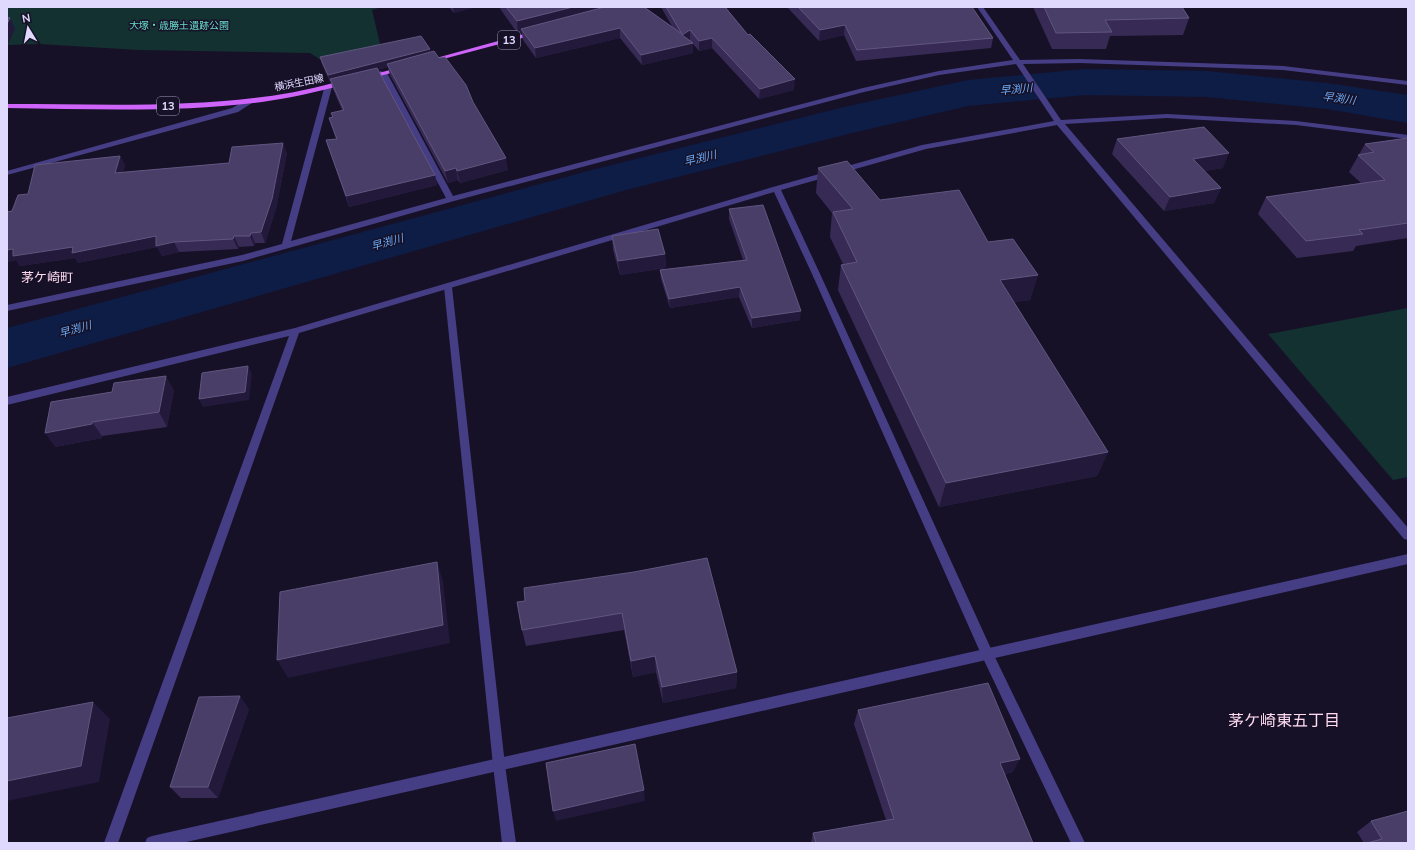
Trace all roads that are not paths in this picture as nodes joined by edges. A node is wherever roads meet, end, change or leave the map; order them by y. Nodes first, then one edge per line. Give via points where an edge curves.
1 (980, 7) edge
2 (542, 31) edge
3 (421, 63) edge
4 (1019, 64) junction
5 (406, 67) edge
6 (383, 73) junction
7 (1408, 83) edge
8 (328, 86) junction
9 (250, 101) junction
10 (7, 106) edge
11 (1057, 119) junction
12 (1408, 137) edge
13 (7, 173) edge
14 (776, 189) junction
15 (451, 200) junction
16 (286, 246) junction
17 (448, 287) junction
18 (7, 308) edge
19 (295, 331) junction
20 (7, 401) edge
21 (1408, 536) edge
22 (1408, 559) edge
23 (987, 654) junction
24 (499, 765) junction
25 (111, 843) edge
26 (152, 843) edge
27 (509, 843) edge
28 (1078, 843) edge

1 - 4 street
2 - 3 main road, 13
4 - 7 street via 1080,61 1283,68
4 - 11 street
4 - 15 street via 939,73 863,90
5 - 6 main road, 横浜生田線 / 13
6 - 8 main road, 横浜生田線 / 13
6 - 15 street
8 - 9 main road, 横浜生田線 / 13
8 - 16 street
9 - 10 main road, 横浜生田線 / 13 via 180,106
9 - 13 street via 222,114
11 - 12 street via 1167,116 1296,123
11 - 14 street via 925,147
11 - 21 street
14 - 17 street
14 - 23 street
15 - 16 street
16 - 18 street via 243,258
17 - 19 street
17 - 24 street
19 - 20 street
19 - 25 street
22 - 23 street
23 - 24 street
23 - 28 street
24 - 26 street
24 - 27 street

